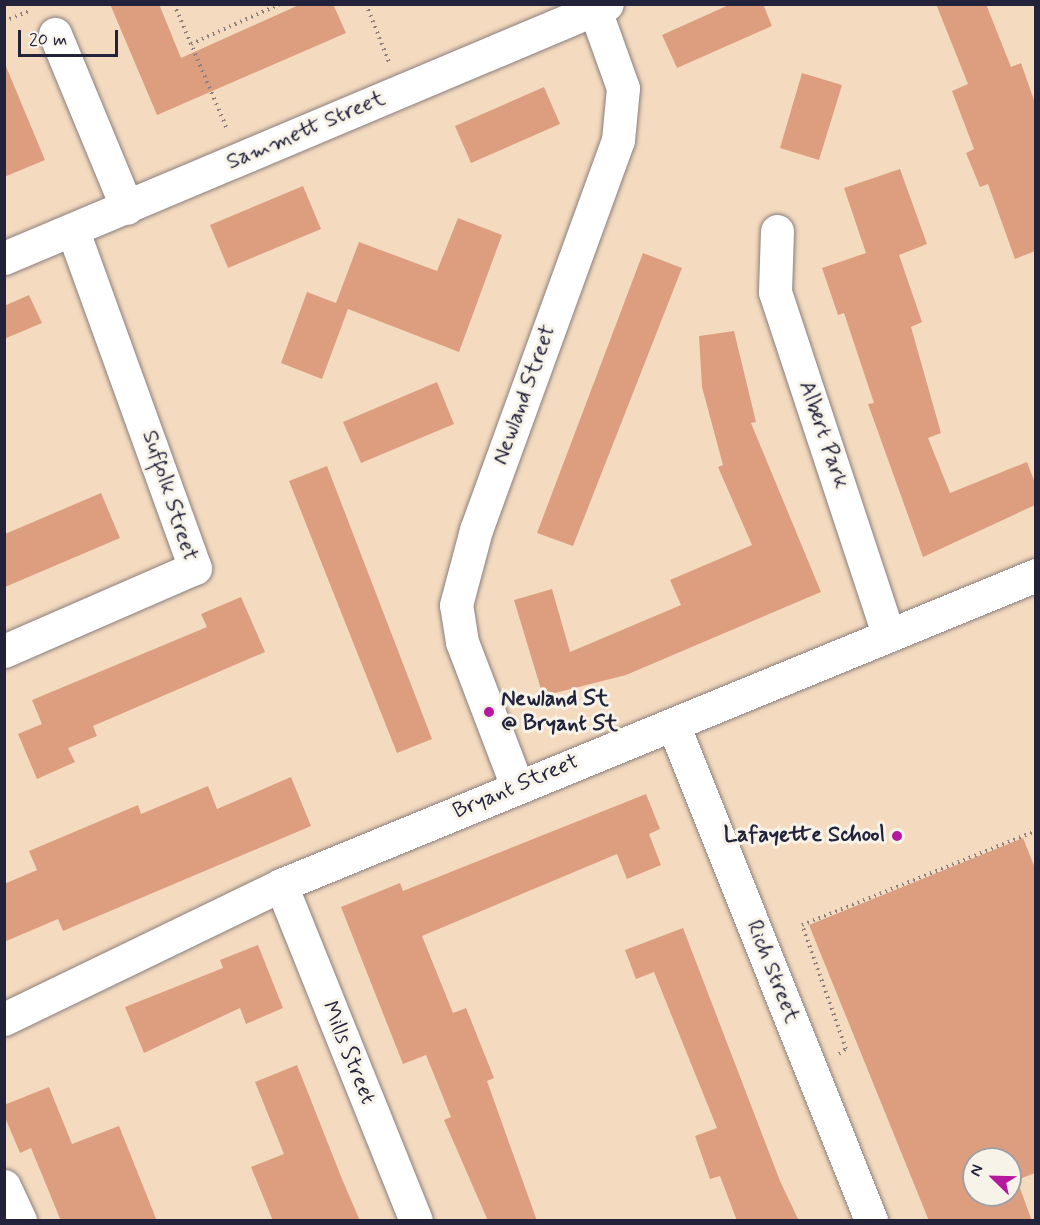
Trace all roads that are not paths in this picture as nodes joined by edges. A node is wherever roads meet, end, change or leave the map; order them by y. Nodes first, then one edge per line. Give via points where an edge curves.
1 (599, 6) edge
2 (55, 34) dead end
3 (127, 208) junction
4 (73, 231) junction
5 (777, 231) dead end
6 (4, 258) edge
7 (1035, 575) edge
8 (889, 636) junction
9 (4, 651) edge
10 (673, 724) junction
11 (517, 786) junction
12 (281, 885) junction
13 (4, 1019) edge
14 (4, 1186) edge
15 (20, 1221) edge
16 (416, 1221) edge
17 (871, 1221) edge

1 - 3 street, Sammett Street
1 - 11 street, Newland Street via 623,88 618,141 476,530 456,605 460,636
2 - 3 street
3 - 4 street, Sammett Street
4 - 6 street, Sammett Street
4 - 9 street, Suffolk Street via 195,568
5 - 8 street, Albert Park via 775,292
7 - 8 street, Bryant Street
8 - 10 street, Bryant Street
10 - 11 street, Bryant Street
10 - 17 street, Rich Street
11 - 12 street, Bryant Street
12 - 13 street, Bryant Street
12 - 16 street, Mills Street
14 - 15 street

